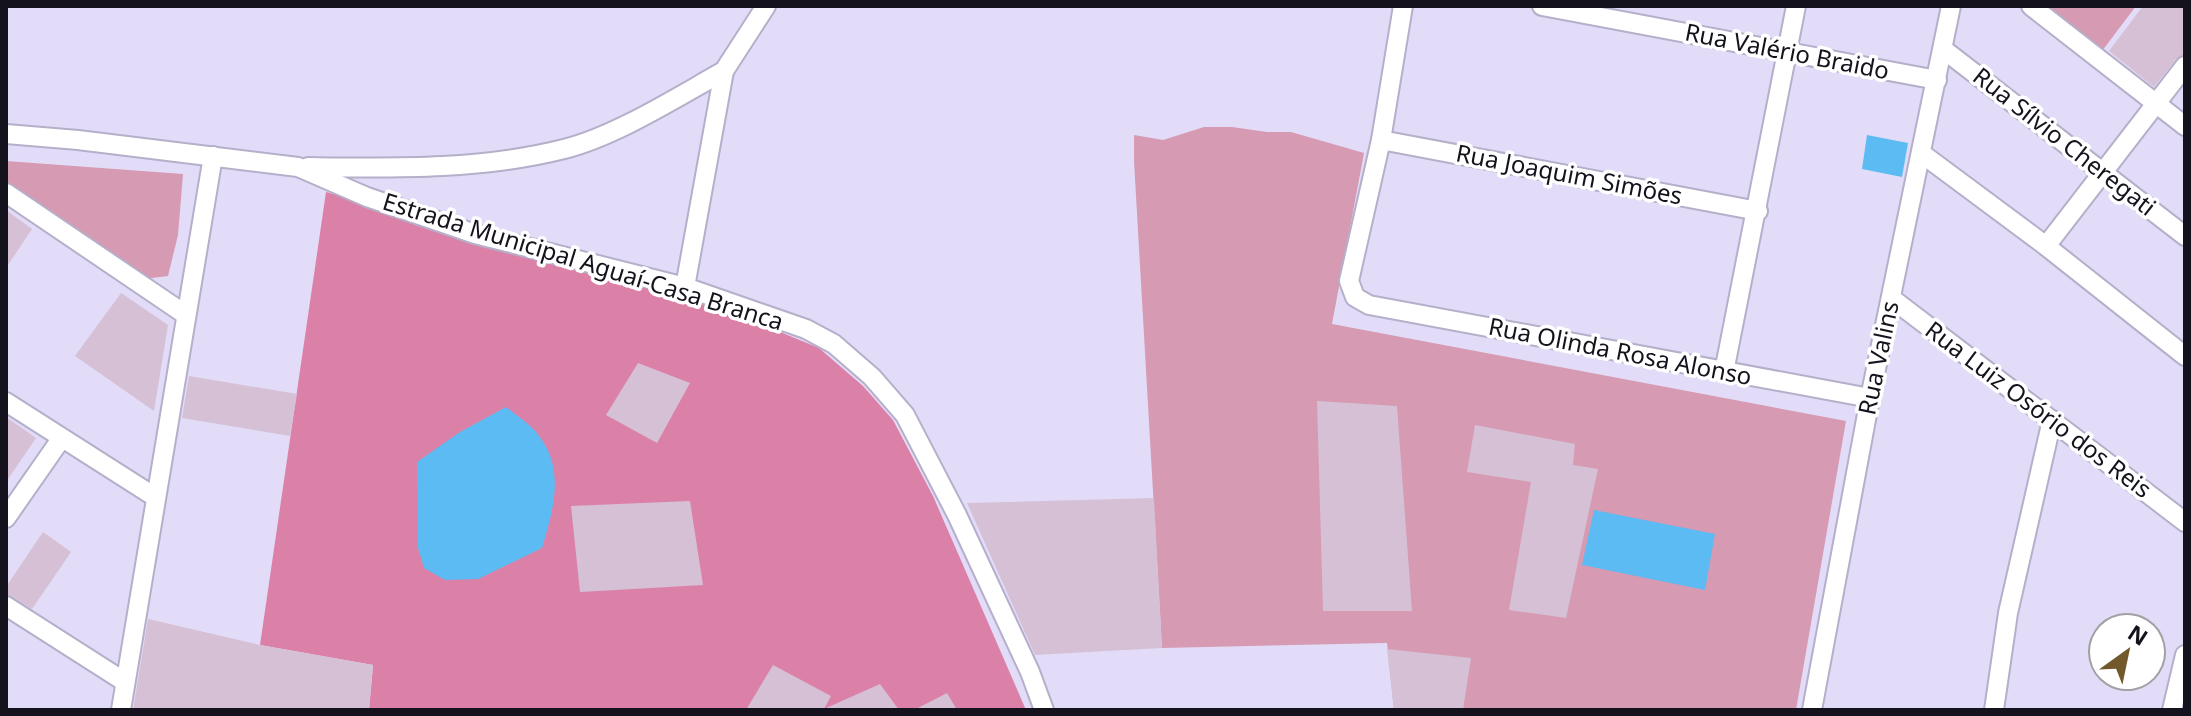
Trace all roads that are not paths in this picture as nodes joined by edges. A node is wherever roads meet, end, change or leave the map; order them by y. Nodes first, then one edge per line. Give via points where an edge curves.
1 (766, 6) edge
2 (1403, 6) edge
3 (1542, 6) edge
4 (1796, 6) edge
5 (1951, 6) edge
6 (2031, 6) edge
7 (1943, 49) junction
8 (1789, 52) junction
9 (2185, 66) edge
10 (724, 71) junction
11 (1937, 80) junction
12 (2156, 103) junction
13 (2185, 126) edge
14 (6, 134) edge
15 (1381, 140) junction
16 (1921, 153) junction
17 (213, 156) junction
18 (298, 167) junction
19 (2102, 171) junction
20 (6, 193) edge
21 (1758, 211) junction
22 (2185, 236) edge
23 (2046, 246) junction
24 (685, 287) junction
25 (1891, 298) junction
26 (186, 315) junction
27 (2185, 356) edge
28 (1724, 372) junction
29 (1870, 398) junction
30 (6, 402) edge
31 (2052, 420) junction
32 (61, 439) junction
33 (155, 497) junction
34 (6, 518) edge
35 (2185, 522) edge
36 (6, 606) edge
37 (2185, 655) edge
38 (125, 682) junction
39 (121, 710) edge
40 (1044, 710) edge
41 (1812, 710) edge
42 (1994, 710) edge
43 (2172, 710) edge

1 - 10 street
2 - 15 street
3 - 8 street, Rua Valério Braido
4 - 8 street
5 - 7 street, Rua Valins
6 - 12 street
7 - 11 street, Rua Valins
7 - 19 street, Rua Sílvio Cheregati
8 - 11 street, Rua Valério Braido
8 - 21 street
9 - 12 street
10 - 18 street via 631,122 566,148 496,162 417,168
10 - 24 street
11 - 16 street, Rua Valins
12 - 13 street
12 - 19 street
14 - 17 street, Estrada Municipal Aguaí-Casa Branca
15 - 21 street, Rua Joaquim Simões
15 - 28 street, Rua Olinda Rosa Alonso via 1349,281 1355,297 1369,305
16 - 23 street
16 - 25 street, Rua Valins
17 - 18 street, Estrada Municipal Aguaí-Casa Branca
17 - 26 street
18 - 24 street, Estrada Municipal Aguaí-Casa Branca via 475,234
19 - 22 street, Rua Sílvio Cheregati
19 - 23 street
20 - 26 street
21 - 28 street
23 - 27 street
24 - 40 street, Estrada Municipal Aguaí-Casa Branca via 806,329 834,344 905,415 957,515
25 - 29 street, Rua Valins
25 - 31 street, Rua Luiz Osório dos Reis
26 - 33 street
28 - 29 street, Rua Olinda Rosa Alonso
29 - 41 street, Rua Valins
30 - 32 street
31 - 35 street, Rua Luiz Osório dos Reis
31 - 42 street via 2008,613
32 - 33 street
32 - 34 street
33 - 38 street
36 - 38 street
37 - 43 street
38 - 39 street

